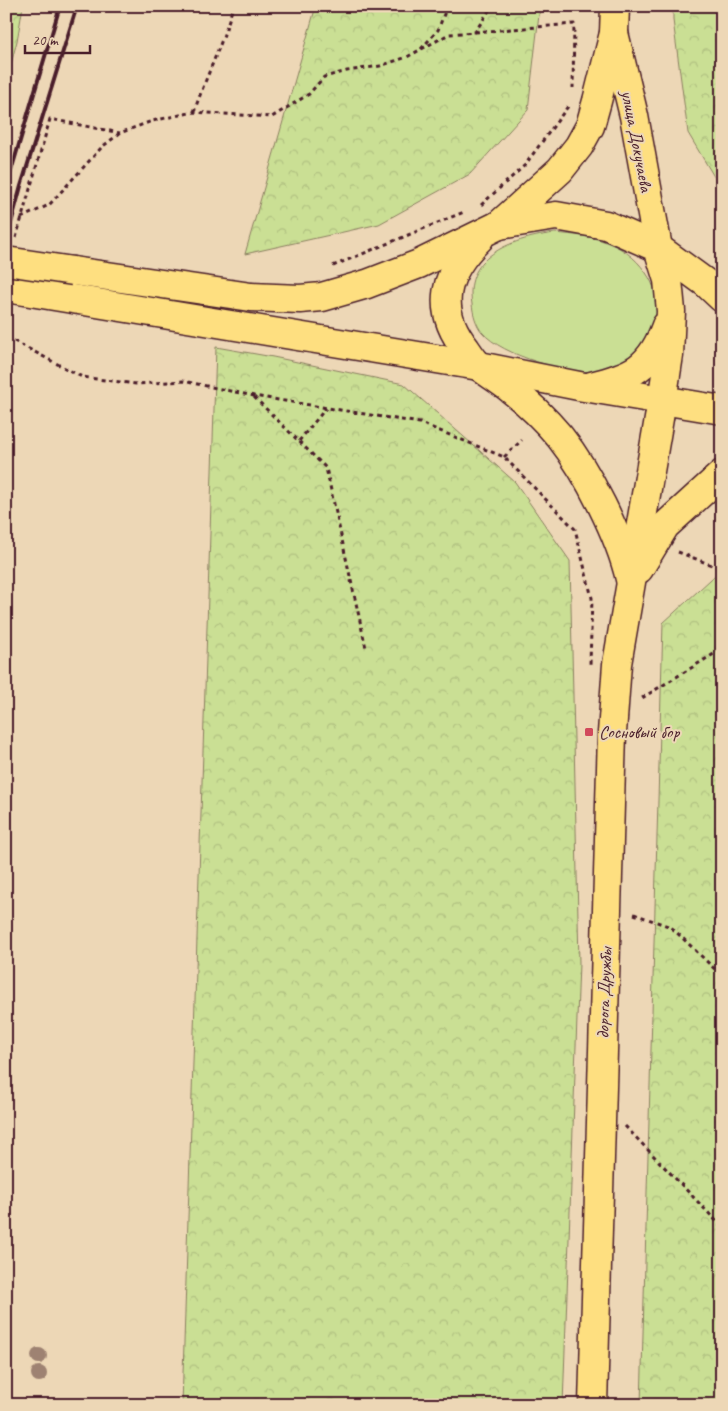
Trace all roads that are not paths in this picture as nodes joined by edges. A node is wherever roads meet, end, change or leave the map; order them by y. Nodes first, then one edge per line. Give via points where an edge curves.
1 (615, 6) edge
2 (614, 33) junction
3 (492, 229) junction
4 (658, 248) junction
5 (10, 252) edge
6 (6, 288) edge
7 (722, 298) edge
8 (671, 311) junction
9 (479, 366) junction
10 (584, 388) junction
11 (662, 401) junction
12 (722, 410) edge
13 (722, 474) edge
14 (631, 583) junction
15 (593, 1405) edge

1 - 2 main road, улица Докучаева
2 - 3 main road, улица Докучаева via 595,110 579,146 560,170
2 - 4 main road, улица Докучаева via 634,116
3 - 4 main road via 556,216 606,225
3 - 5 main road, bridge via 419,264 367,284 322,297 300,299 208,292 73,271
3 - 9 main road via 468,250 454,271 445,296 448,318
4 - 7 main road
4 - 8 main road, улица Докучаева via 668,280
6 - 9 main road
8 - 10 main road via 661,341 637,370 620,379
8 - 11 main road, улица Докучаева
9 - 10 main road
9 - 14 main road via 536,412 578,462 614,533
10 - 11 main road
11 - 12 main road
11 - 14 main road, дорога Дружбы
13 - 14 main road via 665,526
14 - 15 main road, дорога Дружбы via 617,664 612,733

